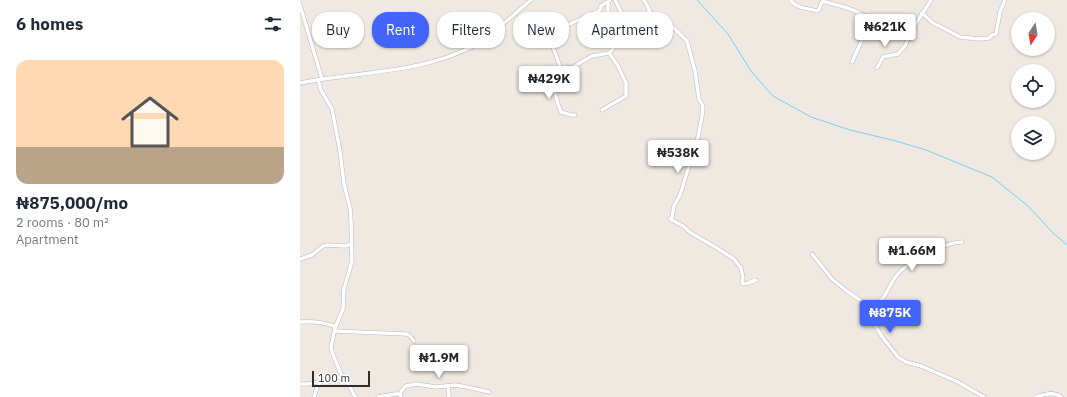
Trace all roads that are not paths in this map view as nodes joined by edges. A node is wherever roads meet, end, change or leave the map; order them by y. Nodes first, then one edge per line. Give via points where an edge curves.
1 (531, 0) edge
2 (609, 0) edge
3 (615, 0) edge
4 (644, 0) edge
5 (791, 0) edge
6 (931, 0) edge
7 (1005, 0) edge
8 (300, 5) edge
9 (649, 11) joint
10 (609, 12) edge
11 (621, 12) edge
12 (922, 13) junction
13 (871, 20) junction
14 (909, 37) junction
15 (614, 48) edge
16 (609, 53) junction
17 (852, 62) dead end
18 (877, 68) dead end
19 (561, 69) junction
20 (322, 79) junction
21 (318, 80) junction
22 (300, 83) edge
23 (602, 110) dead end
24 (575, 115) dead end
25 (962, 242) dead end
26 (352, 244) junction
27 (812, 254) dead end
28 (300, 258) edge
29 (756, 280) dead end
30 (872, 308) junction
31 (300, 322) edge
32 (335, 330) junction
33 (414, 341) dead end
34 (344, 378) junction
35 (320, 382) junction
36 (300, 384) edge
37 (448, 386) junction
38 (489, 392) dead end
39 (354, 396) edge
40 (400, 396) edge
41 (314, 397) edge
42 (378, 397) edge
43 (449, 397) edge
44 (984, 397) edge
45 (1036, 397) edge
46 (1061, 397) edge

1 - 20 street via 494,33 458,54 404,68
2 - 10 street
2 - 19 street via 600,10 559,28 550,39
3 - 11 street
4 - 9 street
5 - 13 street via 798,7 817,11 822,2 826,2 844,7
6 - 12 street
7 - 12 street via 996,34 989,38 960,37 933,23
8 - 20 street
9 - 29 street via 670,24 687,41 696,71 699,99 703,106 698,137 670,219 734,259 741,268 743,284
12 - 14 street
13 - 14 street via 889,31
13 - 17 street
14 - 18 street via 898,54 883,57
15 - 16 street
16 - 19 street via 592,56 573,67
16 - 23 street via 626,83 626,96
19 - 24 street via 560,74 549,84 554,86 561,112
20 - 21 street
21 - 22 street
21 - 26 street via 332,109 350,208
25 - 30 street via 946,245 908,265 897,275 884,296
26 - 28 street via 323,246 312,254
26 - 32 street via 352,261 344,289 344,309
27 - 30 street via 832,279
30 - 44 street via 875,325 898,358 958,382
31 - 32 street via 318,322 334,326
32 - 33 street via 406,334
32 - 34 street via 331,347 340,374
34 - 35 street via 327,377
34 - 39 street
35 - 36 street
35 - 41 street
37 - 38 street
37 - 40 street via 406,386
37 - 43 street
40 - 42 street via 395,394
45 - 46 street via 1043,394

